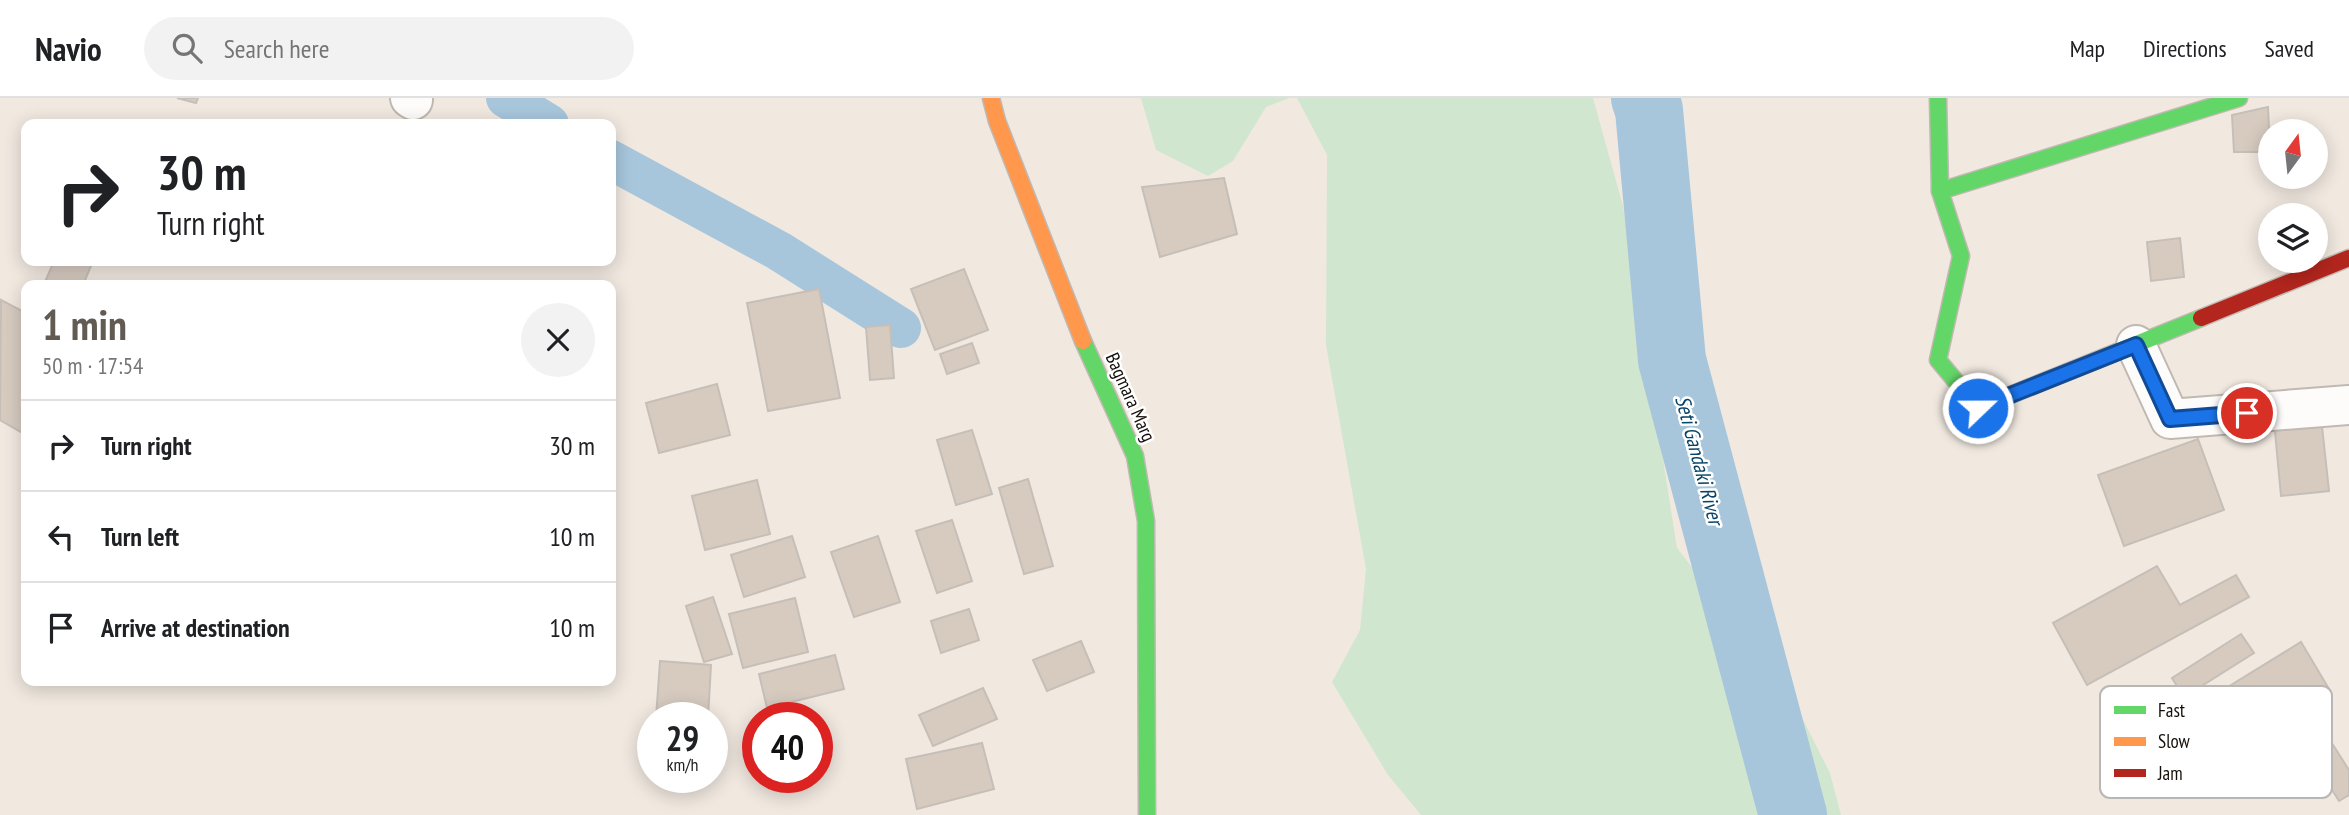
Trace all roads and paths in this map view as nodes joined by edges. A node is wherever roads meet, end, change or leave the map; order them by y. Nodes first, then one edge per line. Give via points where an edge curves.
1 (991, 98) edge
2 (1938, 98) edge
3 (2239, 98) edge
4 (1940, 191) junction
5 (2349, 258) edge
6 (2136, 345) junction
7 (2349, 405) edge
8 (1147, 815) edge

1 - 8 street, Bagmara Marg via 1087,351 1135,456 1146,521
2 - 4 street
3 - 4 street
4 - 6 street via 1961,257 1938,360 1978,408
5 - 6 street
6 - 7 street via 2170,419

